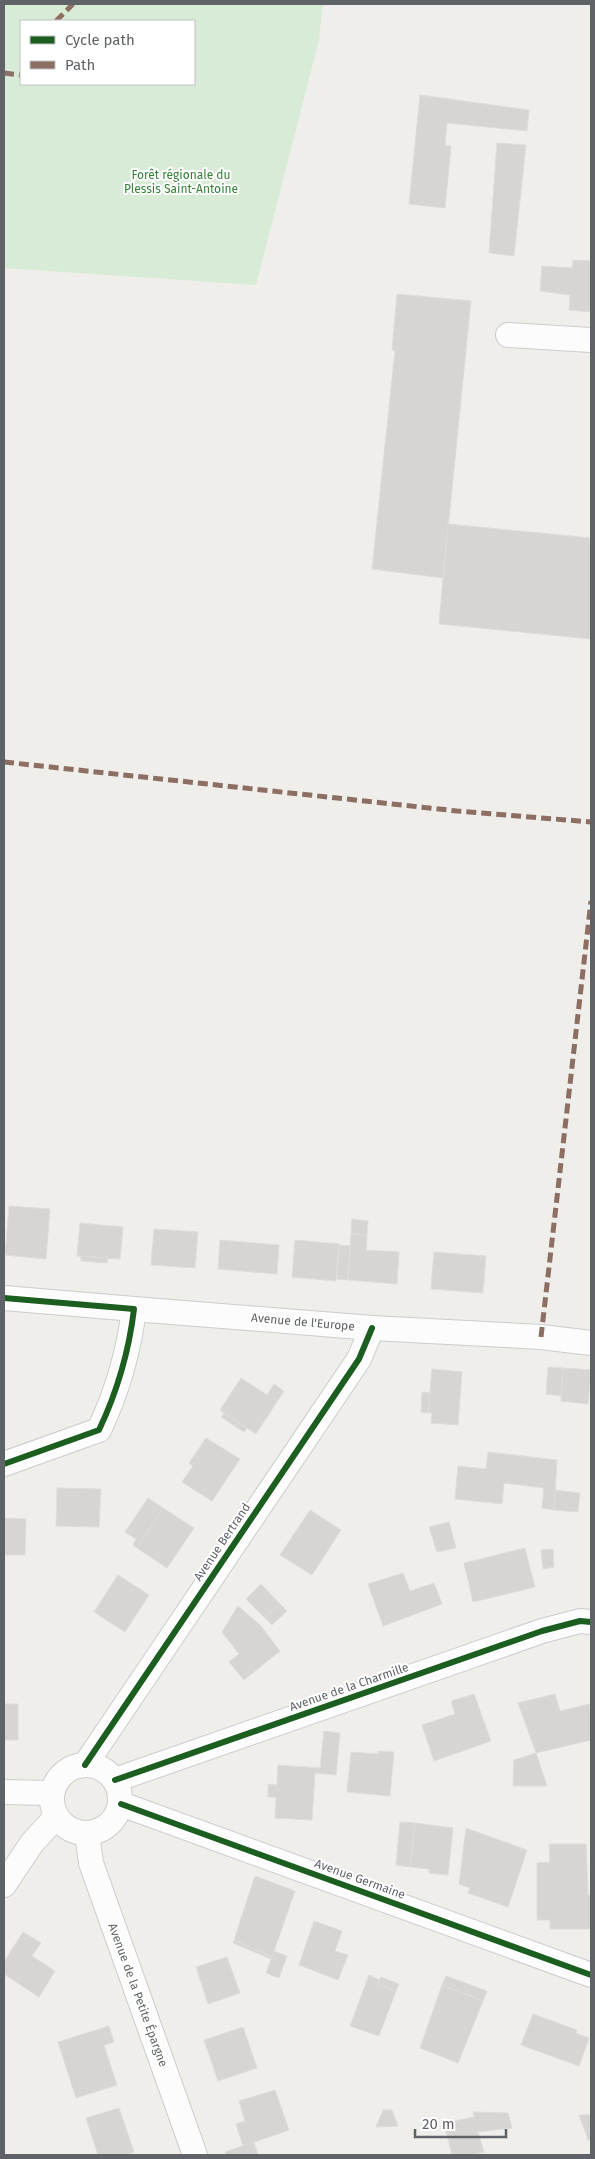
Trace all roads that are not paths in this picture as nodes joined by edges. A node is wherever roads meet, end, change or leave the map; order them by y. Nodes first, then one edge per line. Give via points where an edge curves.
1 (508, 335) dead end
2 (591, 340) edge
3 (4, 1298) edge
4 (134, 1309) junction
5 (372, 1328) junction
6 (591, 1343) edge
7 (4, 1464) edge
8 (591, 1622) edge
9 (85, 1765) junction
10 (115, 1780) junction
11 (4, 1792) edge
12 (52, 1793) junction
13 (121, 1804) junction
14 (56, 1817) junction
15 (88, 1834) junction
16 (4, 1885) edge
17 (591, 1975) edge
18 (194, 2155) edge

1 - 2 street
3 - 4 street, Avenue de l'Europe
4 - 5 street, Avenue de l'Europe
4 - 7 street via 131,1336 112,1403 98,1430
5 - 6 street, Avenue de l'Europe via 541,1337
5 - 9 street, Avenue Bertrand via 359,1359
8 - 10 street, Avenue de la Charmille via 580,1621 542,1631
9 - 10 street via 96,1766
9 - 12 street via 73,1767 63,1774
10 - 13 street
11 - 12 street
12 - 14 street
13 - 15 street via 110,1825
13 - 17 street, Avenue Germaine
14 - 15 street via 64,1826
14 - 16 street via 32,1842
15 - 18 street, Avenue de la Petite Épargne via 91,1863

